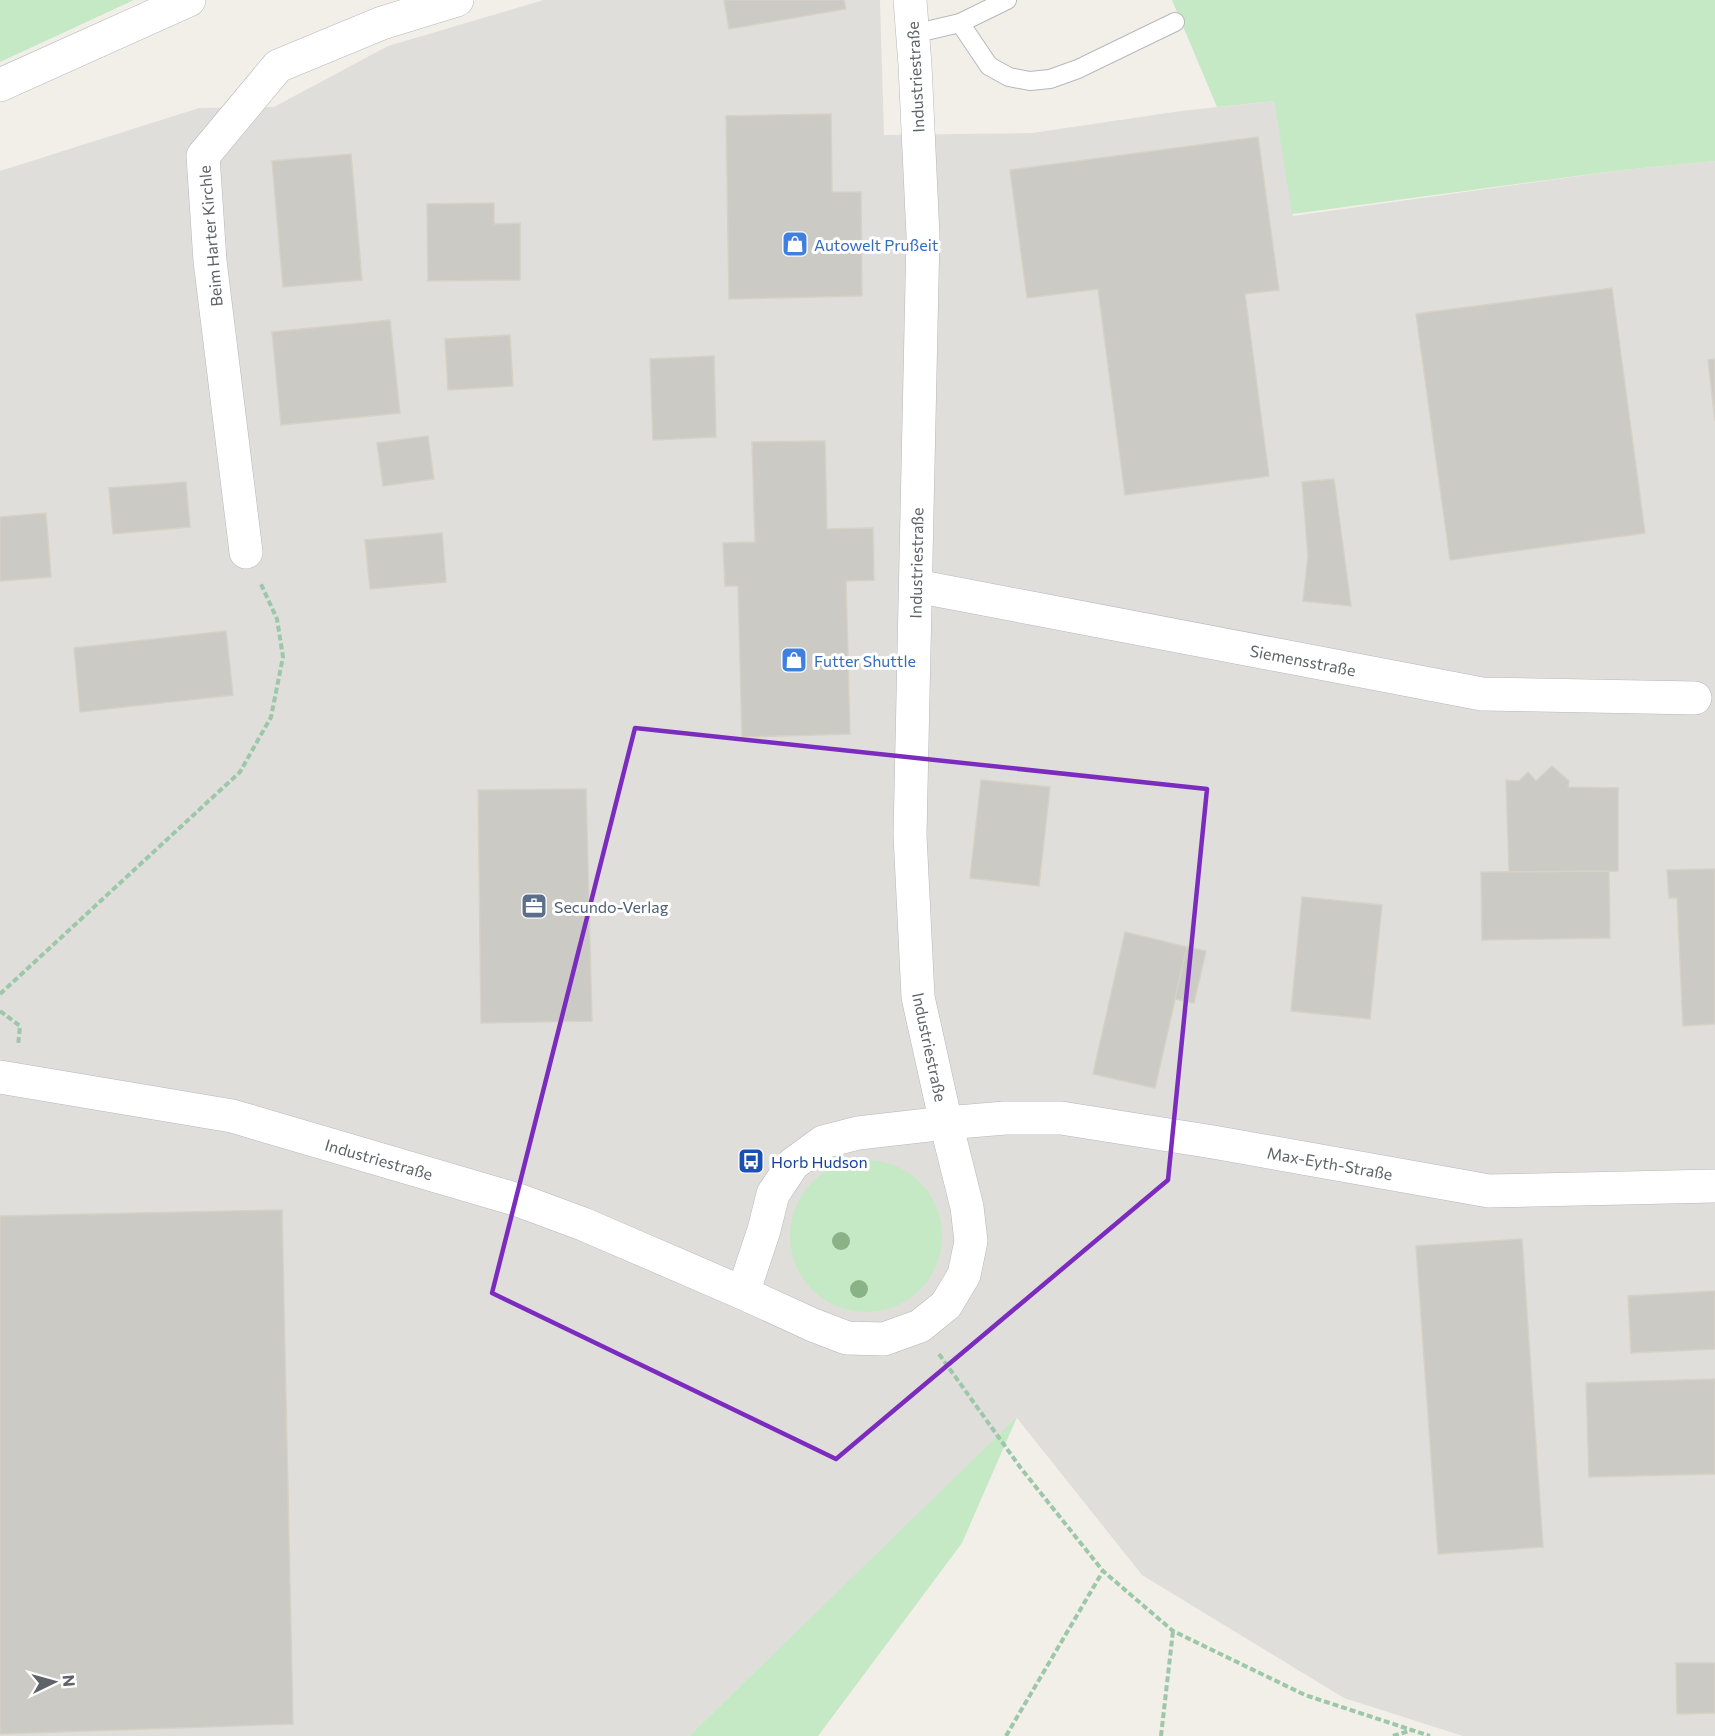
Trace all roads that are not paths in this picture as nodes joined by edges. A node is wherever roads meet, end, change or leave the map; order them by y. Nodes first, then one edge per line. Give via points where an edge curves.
1 (189, 0) edge
2 (457, 0) edge
3 (910, 0) edge
4 (1006, 0) edge
5 (1174, 22) dead end
6 (960, 23) junction
7 (913, 33) junction
8 (0, 85) edge
9 (246, 552) road end
10 (916, 586) junction
11 (1695, 698) dead end
12 (0, 1077) edge
13 (946, 1123) junction
14 (1715, 1186) edge
15 (743, 1293) junction

1 - 8 street
2 - 9 street, Beim Harter Kirchle via 382,22 278,66 203,156 210,261
3 - 7 street, Industriestraße
4 - 6 lane
5 - 6 lane via 1078,69 1030,81 1010,77 989,66
6 - 7 lane
7 - 10 street, Industriestraße via 922,236
10 - 11 street, Siemensstraße via 1482,694
10 - 13 street, Industriestraße via 910,835 918,997
12 - 15 street, Industriestraße via 232,1116 518,1200
13 - 14 street, Max-Eyth-Straße via 1061,1118 1489,1191
13 - 15 street, Industriestraße via 858,1133 823,1142 793,1164 773,1194
13 - 15 street, Industriestraße via 967,1207 971,1241 964,1275 946,1305 920,1326 884,1339 848,1338

